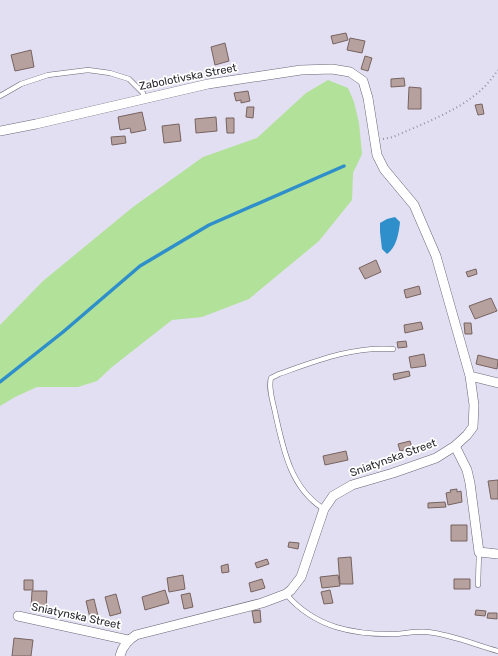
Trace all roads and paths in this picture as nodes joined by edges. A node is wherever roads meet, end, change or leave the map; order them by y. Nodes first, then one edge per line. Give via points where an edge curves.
1 (498, 70) edge
2 (0, 96) edge
3 (143, 98) junction
4 (368, 98) joint
5 (0, 131) edge
6 (375, 140) junction
7 (393, 349) dead end
8 (470, 376) junction
9 (498, 383) edge
10 (455, 446) junction
11 (324, 509) junction
12 (479, 552) junction
13 (498, 554) edge
14 (478, 585) dead end
15 (286, 594) junction
16 (18, 616) dead end
17 (128, 640) junction
18 (498, 651) edge
19 (120, 656) edge

1 - 6 path via 481,90 452,110 393,137
2 - 3 lane via 21,84 48,75 88,70 130,79 143,93
3 - 4 street, Zabolotivska Street via 208,84 301,70 332,69 350,72 363,81
3 - 5 street, Zabolotivska Street
4 - 6 street, Sniatynska Street
6 - 8 street, Sniatynska Street via 377,155 384,169 414,205 436,256
7 - 11 lane via 346,352 279,374 270,381 286,456 295,479 313,503
8 - 9 street
8 - 10 street, Sniatynska Street via 474,405 472,427
10 - 11 street, Sniatynska Street via 436,458 393,474 352,485 333,496
10 - 12 street via 470,482
11 - 15 street, Sniatynska Street via 301,577
12 - 13 street
12 - 14 lane
15 - 17 street, Sniatynska Street via 262,603 136,635
15 - 18 lane via 305,612 342,630 379,634 442,634
16 - 17 street, Sniatynska Street
17 - 19 street, Sniatynska Street

